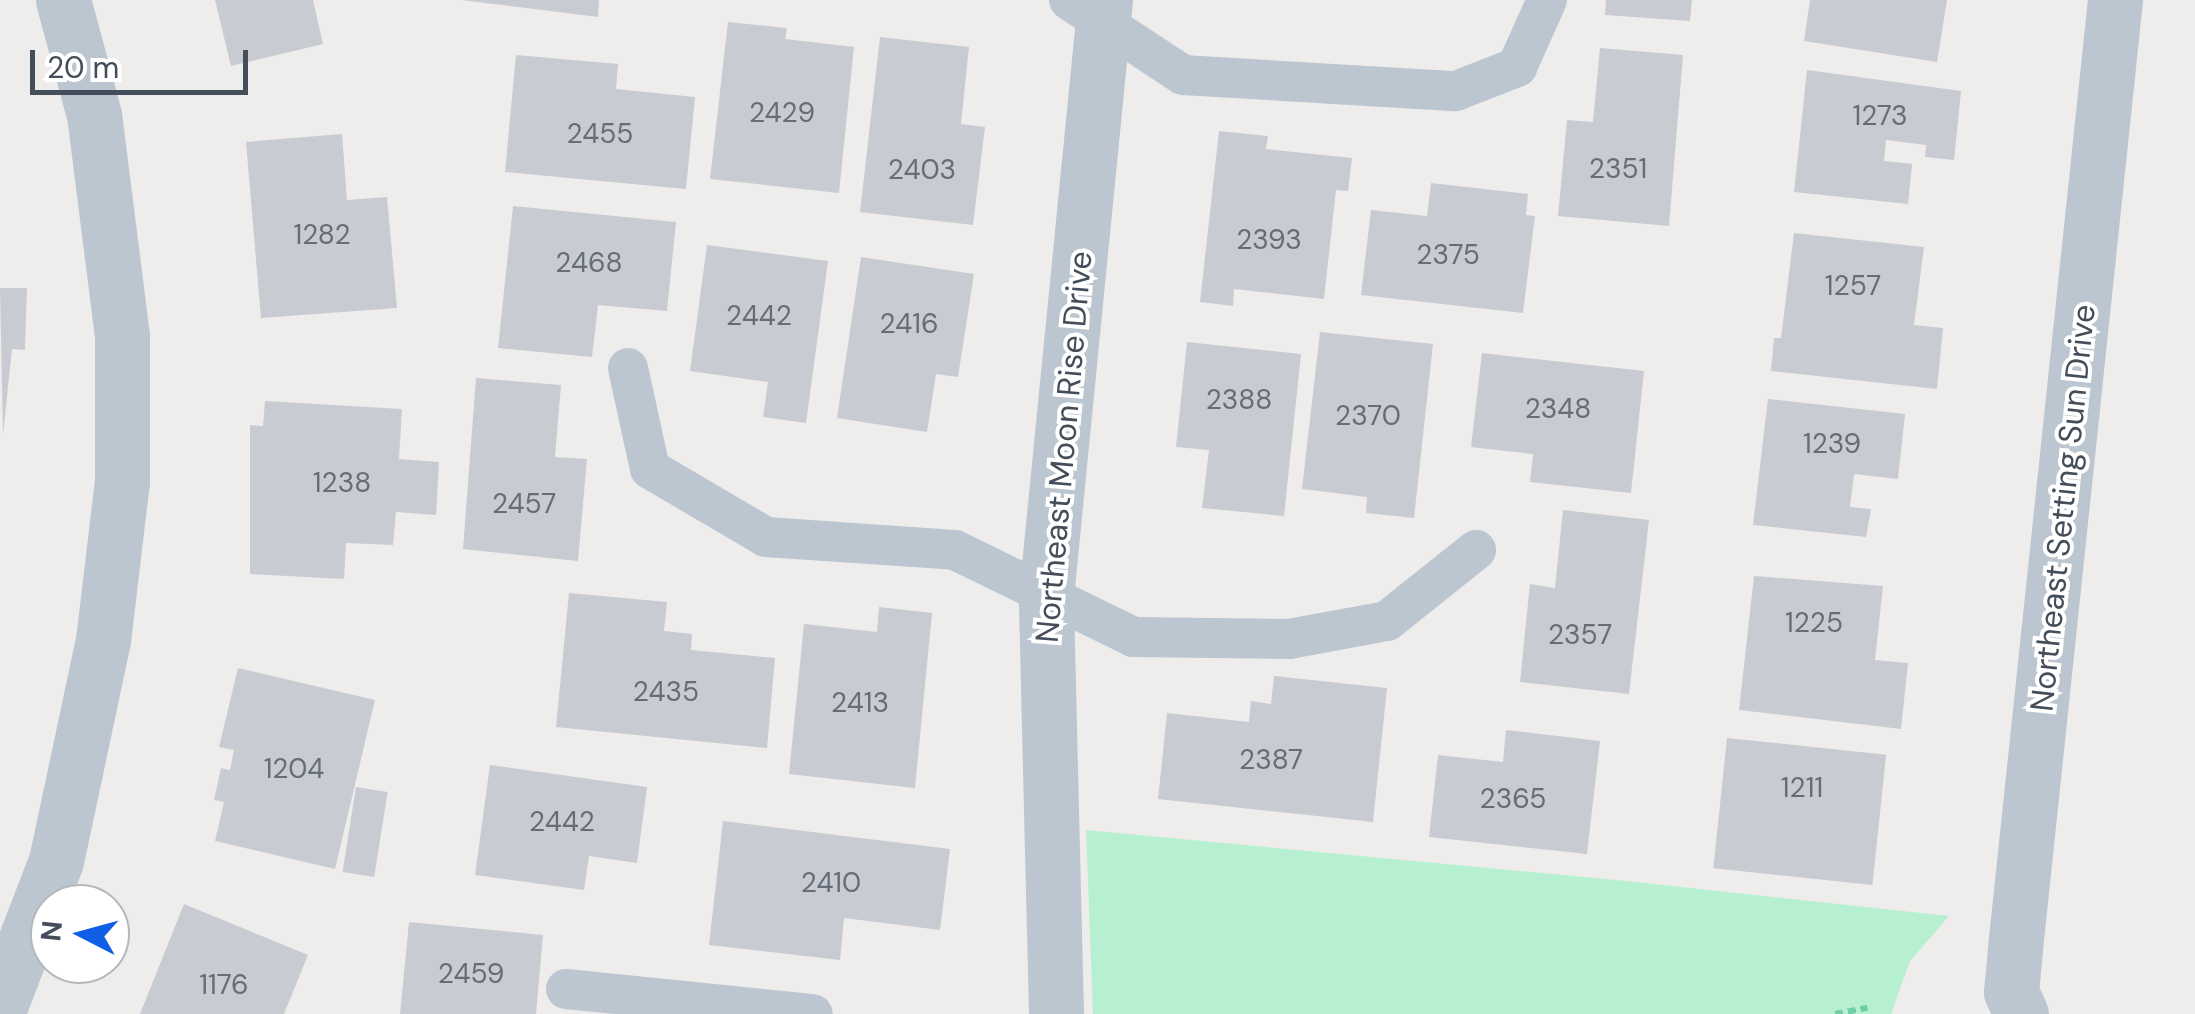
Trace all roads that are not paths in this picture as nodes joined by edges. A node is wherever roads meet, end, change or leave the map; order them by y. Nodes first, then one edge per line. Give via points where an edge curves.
1 (63, 0) edge
2 (1547, 0) edge
3 (2115, 0) edge
4 (1092, 8) edge
5 (628, 368) dead end
6 (1476, 550) dead end
7 (1046, 596) junction
8 (566, 989) dead end
9 (0, 1006) edge
10 (813, 1014) edge
11 (1056, 1014) edge
12 (2021, 1014) edge

1 - 9 street via 94,115 120,318 122,481 103,640 56,861
2 - 4 lane via 1518,66 1456,91 1183,75
3 - 12 street, Northeast Setting Sun Drive via 2016,929 2011,992
4 - 7 street, Northeast Moon Rise Drive
5 - 7 lane via 650,469 766,537 955,550
6 - 7 lane via 1387,622 1289,640 1133,637
7 - 11 street, Northeast Moon Rise Drive
8 - 10 lane

